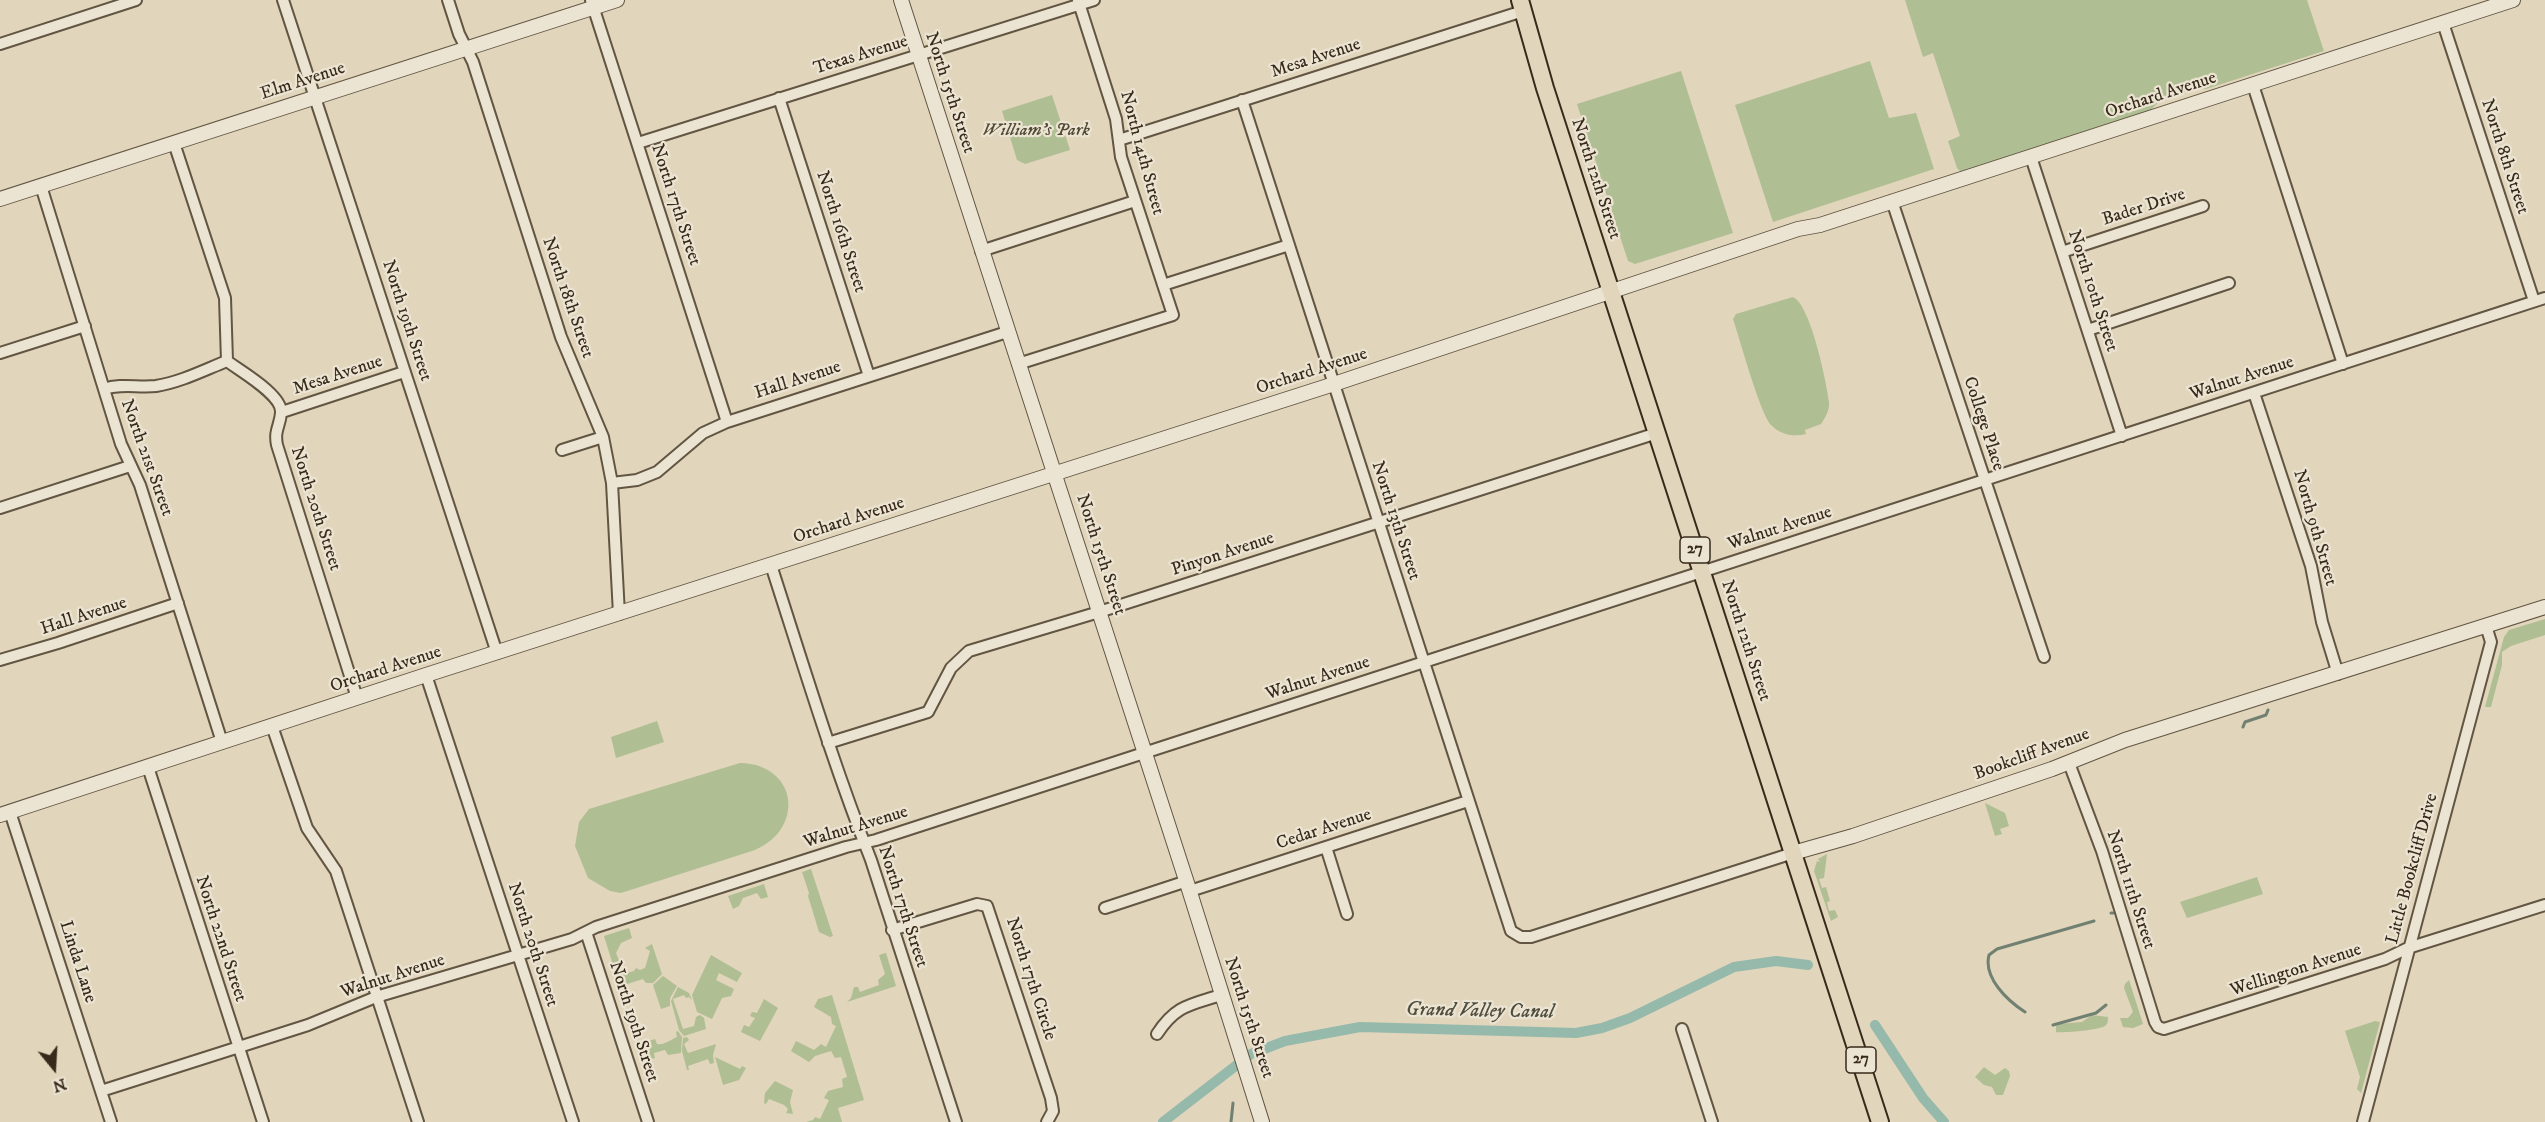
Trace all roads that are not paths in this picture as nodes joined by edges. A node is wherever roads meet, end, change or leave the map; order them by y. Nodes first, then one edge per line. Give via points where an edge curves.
1 (283, 0) edge
2 (448, 0) edge
3 (617, 0) edge
4 (901, 0) edge
5 (1094, 0) edge
6 (2513, 0) edge
7 (131, 1) edge
8 (1078, 2) edge
9 (592, 4) edge
10 (1521, 5) edge
11 (2443, 23) junction
12 (0, 44) edge
13 (467, 48) junction
14 (918, 55) junction
15 (2253, 85) junction
16 (316, 97) junction
17 (779, 98) junction
18 (1242, 100) junction
19 (1119, 140) junction
20 (174, 143) junction
21 (638, 143) junction
22 (2031, 157) junction
23 (41, 186) junction
24 (0, 199) edge
25 (1136, 201) junction
26 (1892, 201) junction
27 (2203, 206) dead end
28 (1289, 245) junction
29 (981, 251) junction
30 (2062, 252) junction
31 (2229, 282) dead end
32 (1163, 285) junction
33 (1611, 292) junction
34 (2545, 298) edge
35 (2534, 301) junction
36 (85, 326) junction
37 (2088, 330) junction
38 (1007, 332) junction
39 (0, 353) edge
40 (227, 361) junction
41 (1018, 364) junction
42 (2343, 364) junction
43 (404, 372) junction
44 (869, 376) junction
45 (1334, 384) junction
46 (104, 389) junction
47 (2254, 393) junction
48 (282, 412) junction
49 (727, 422) junction
50 (1657, 433) junction
51 (2122, 436) junction
52 (603, 437) junction
53 (562, 450) dead end
54 (130, 466) junction
55 (1055, 475) junction
56 (1984, 480) junction
57 (612, 483) junction
58 (0, 508) edge
59 (1378, 522) junction
60 (771, 565) junction
61 (1702, 572) junction
62 (178, 603) junction
63 (2545, 607) edge
64 (1099, 612) junction
65 (619, 614) junction
66 (2486, 626) junction
67 (497, 653) junction
68 (2044, 657) dead end
69 (0, 660) edge
70 (1424, 662) junction
71 (2338, 674) junction
72 (426, 675) junction
73 (357, 698) junction
74 (272, 726) junction
75 (222, 742) junction
76 (828, 742) junction
77 (1145, 753) junction
78 (2069, 763) junction
79 (147, 767) junction
80 (1468, 801) junction
81 (5, 813) edge
82 (864, 843) junction
83 (1326, 847) junction
84 (1793, 853) junction
85 (1188, 886) junction
86 (2545, 905) edge
87 (1105, 908) dead end
88 (1347, 914) dead end
89 (892, 930) junction
90 (586, 932) junction
91 (1531, 937) joint
92 (2409, 948) junction
93 (518, 956) junction
94 (1221, 995) junction
95 (376, 998) junction
96 (2158, 1027) joint
97 (1682, 1029) dead end
98 (1157, 1034) dead end
99 (238, 1047) junction
100 (101, 1091) junction
101 (111, 1122) edge
102 (263, 1122) edge
103 (418, 1122) edge
104 (573, 1122) edge
105 (648, 1122) edge
106 (956, 1122) edge
107 (1047, 1122) edge
108 (1262, 1122) edge
109 (1712, 1122) edge
110 (1880, 1122) edge
111 (2363, 1122) edge

1 - 16 street, North 19th Street
2 - 13 street, North 18th Street
3 - 9 street, Elm Avenue
4 - 14 street, North 15th Street
5 - 8 street, Texas Avenue
6 - 11 street, Orchard Avenue
7 - 12 street
8 - 14 street, Texas Avenue
8 - 19 street, North 14th Street
9 - 13 street, Elm Avenue
9 - 21 street, North 17th Street
10 - 18 street, Mesa Avenue
10 - 33 main road, North 12th Street / 27
11 - 15 street, Orchard Avenue
11 - 35 street, North 8th Street
13 - 16 street, Elm Avenue
13 - 52 street, North 18th Street via 561,338
14 - 17 street, Texas Avenue
14 - 29 street, North 15th Street
15 - 22 street, Orchard Avenue
15 - 42 street
16 - 20 street, Elm Avenue
16 - 43 street, North 19th Street
17 - 21 street, Texas Avenue
17 - 44 street, North 16th Street
18 - 19 street, Mesa Avenue
18 - 28 street, North 13th Street
19 - 25 street, North 14th Street
20 - 23 street, Elm Avenue
20 - 40 street via 225,298
21 - 49 street, North 17th Street
22 - 26 street, Orchard Avenue
22 - 30 street, North 10th Street
23 - 24 street, Elm Avenue
23 - 36 street, North 21st Street
25 - 29 street
25 - 32 street, North 14th Street
26 - 33 street, Orchard Avenue
26 - 56 street, College Place
27 - 30 street, Bader Drive
28 - 32 street
28 - 45 street, North 13th Street
29 - 38 street, North 15th Street
30 - 37 street, North 10th Street
31 - 37 street
32 - 41 street, North 14th Street via 1173,315
33 - 45 street, Orchard Avenue
33 - 50 main road, North 12th Street / 27
34 - 35 street, Walnut Avenue
35 - 42 street, Walnut Avenue
36 - 39 street
36 - 46 street, North 21st Street
37 - 51 street, North 10th Street
38 - 41 street, North 15th Street
38 - 44 street, Hall Avenue
40 - 46 street via 166,384
40 - 48 street via 261,385
41 - 55 street, North 15th Street
42 - 47 street, Walnut Avenue
43 - 48 street, Mesa Avenue
43 - 67 street, North 19th Street
44 - 49 street, Hall Avenue
45 - 55 street, Orchard Avenue
45 - 59 street, North 13th Street
46 - 54 street, North 21st Street
47 - 51 street, Walnut Avenue
47 - 71 street, North 9th Street via 2311,566
48 - 73 street, North 20th Street via 276,428 277,445
49 - 57 street, Hall Avenue via 703,433 650,475
50 - 59 street, Pinyon Avenue
50 - 61 main road, North 12th Street / 27
51 - 56 street, Walnut Avenue
52 - 53 street
52 - 57 street, North 18th Street
54 - 58 street
54 - 62 street, North 21st Street via 140,485
55 - 60 street, Orchard Avenue
55 - 64 street, North 15th Street
56 - 61 street, Walnut Avenue
56 - 68 street, College Place
57 - 65 street, North 18th Street
59 - 64 street, Pinyon Avenue
59 - 70 street, North 13th Street
60 - 65 street, Orchard Avenue
60 - 76 street, North 17th Street
61 - 70 street, Walnut Avenue
61 - 84 main road, North 12th Street / 27
62 - 69 street, Hall Avenue
62 - 75 street, North 21st Street
63 - 66 street, Bookcliff Avenue
64 - 76 street, Pinyon Avenue via 969,651 951,668 928,712
64 - 77 street, North 15th Street
65 - 67 street, Orchard Avenue
66 - 71 street, Bookcliff Avenue
66 - 92 street, Little Bookcliff Drive via 2491,642
67 - 72 street, Orchard Avenue
70 - 77 street, Walnut Avenue
70 - 80 street, North 13th Street
71 - 78 street, Bookcliff Avenue via 2125,740
72 - 73 street, Orchard Avenue
72 - 93 street, North 20th Street
73 - 74 street, Orchard Avenue
74 - 75 street, Orchard Avenue
74 - 95 street via 304,822 336,871
75 - 79 street, Orchard Avenue
76 - 82 street, North 17th Street
77 - 82 street, Walnut Avenue
77 - 85 street, North 15th Street
78 - 84 street, Bookcliff Avenue
78 - 96 street, North 11th Street via 2102,851
79 - 81 street, Orchard Avenue
79 - 99 street, North 22nd Street
80 - 83 street, Cedar Avenue
80 - 91 street, North 13th Street via 1508,925 1521,937
81 - 100 street, Linda Lane
82 - 89 street, North 17th Street
82 - 90 street, Walnut Avenue
83 - 85 street, Cedar Avenue
83 - 88 street
84 - 91 street, Bookcliff Avenue
84 - 110 main road, North 12th Street / 27
85 - 87 street, Cedar Avenue
85 - 94 street, North 15th Street
86 - 92 street, Wellington Avenue
89 - 106 street, North 17th Street
89 - 107 street, North 17th Circle via 977,904 987,906 1051,1098 1053,1111
90 - 93 street, Walnut Avenue
90 - 105 street, North 19th Street
92 - 96 street, Wellington Avenue via 2171,1028
92 - 111 street, Little Bookcliff Drive
93 - 95 street, Walnut Avenue
93 - 104 street, North 20th Street
94 - 98 street via 1168,1016
94 - 108 street, North 15th Street
95 - 99 street, Walnut Avenue
95 - 103 street
97 - 109 street
99 - 100 street, Walnut Avenue
99 - 102 street, North 22nd Street
100 - 101 street, Linda Lane

